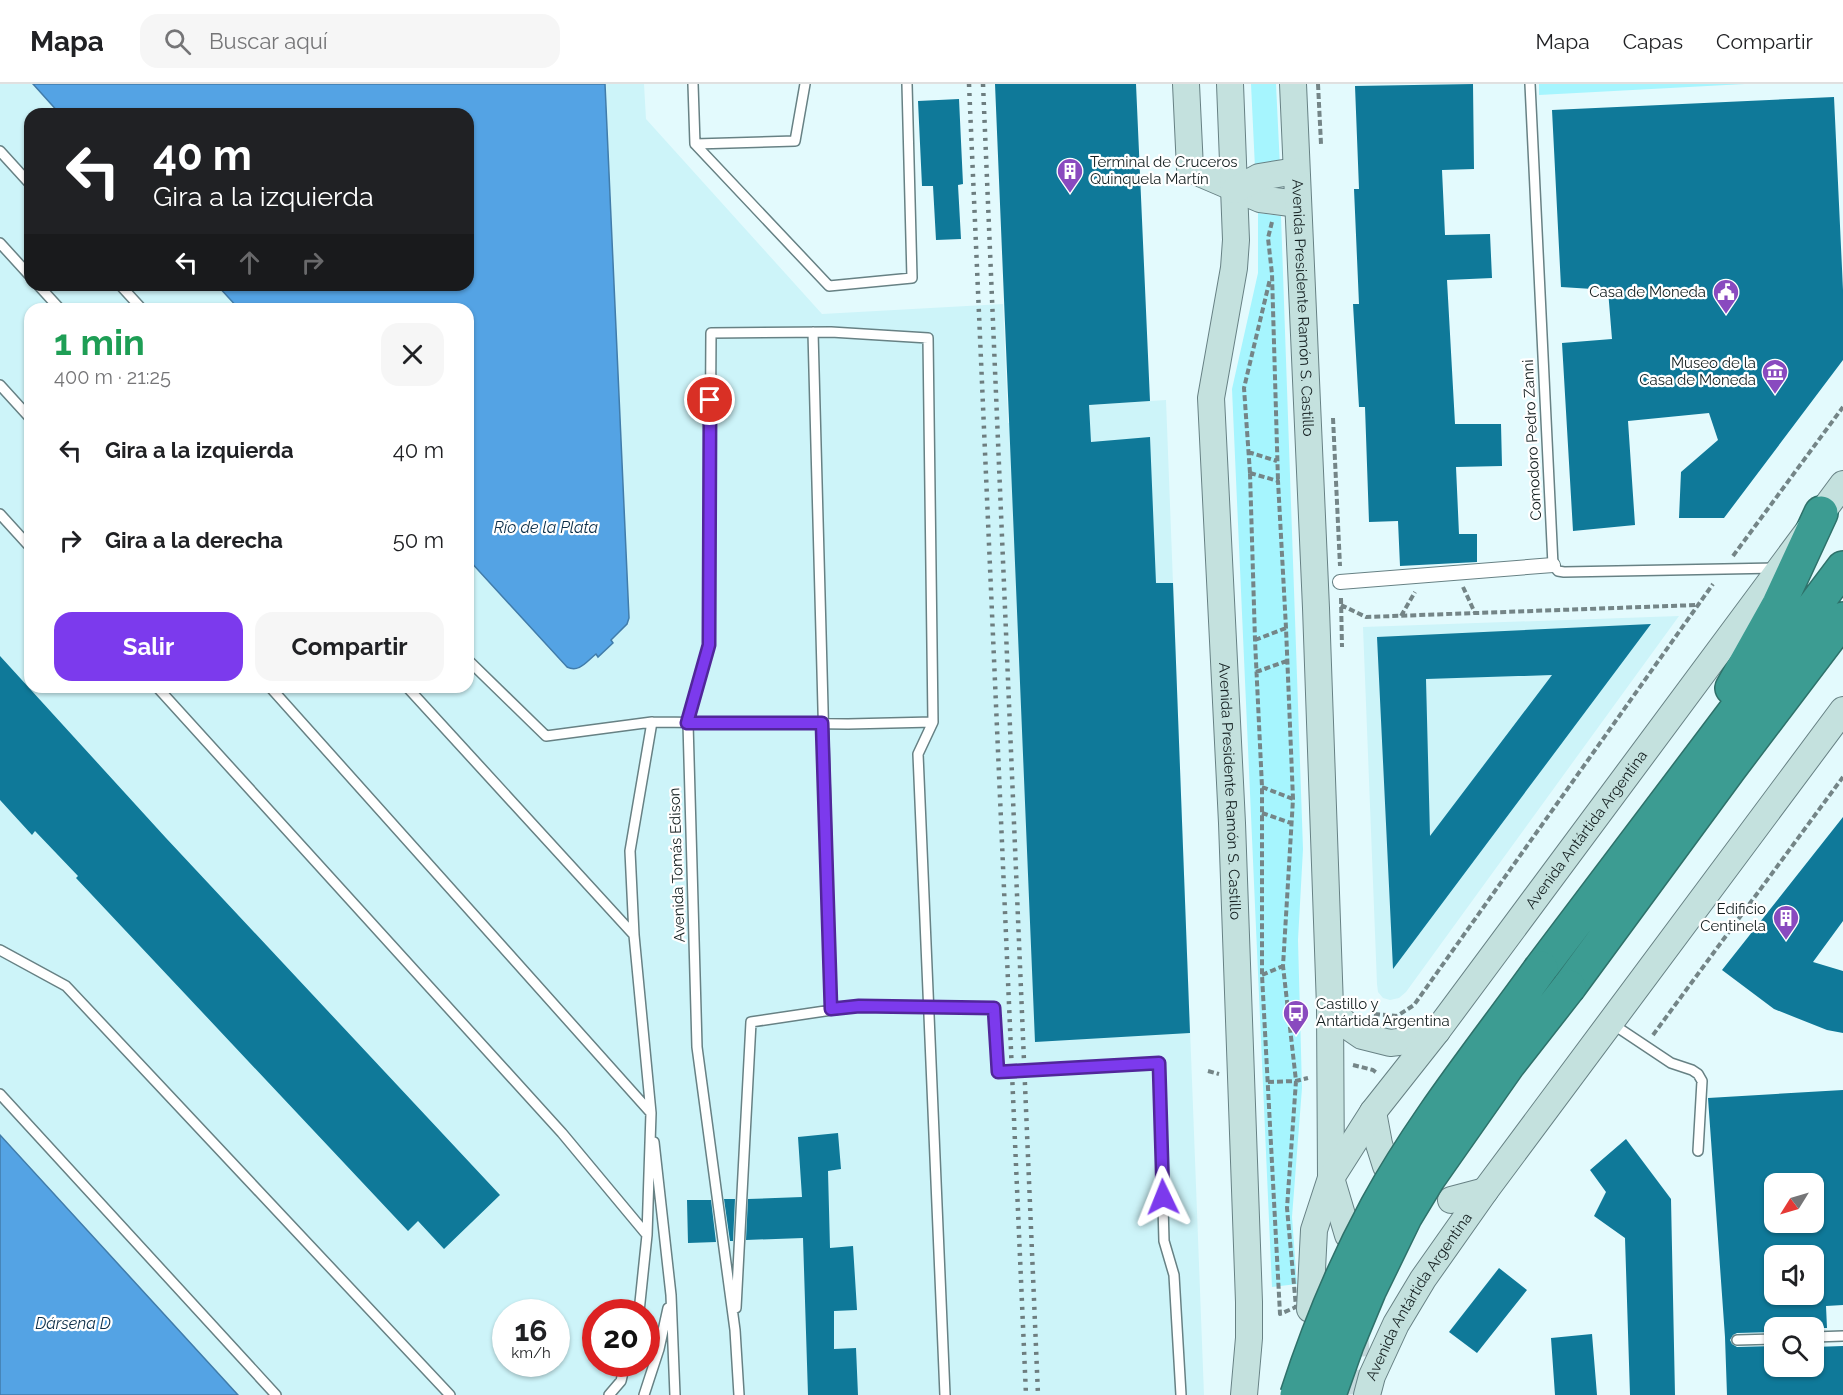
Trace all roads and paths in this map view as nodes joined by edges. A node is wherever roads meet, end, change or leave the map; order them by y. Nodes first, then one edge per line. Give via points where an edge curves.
1 (693, 84) edge
2 (804, 84) edge
3 (907, 84) edge
4 (1186, 84) edge
5 (1230, 84) edge
6 (1293, 84) edge
7 (1530, 84) edge
8 (695, 144) junction
9 (0, 151) edge
10 (1296, 171) junction
11 (24, 177) edge
12 (1235, 190) junction
13 (1286, 202) junction
14 (0, 243) edge
15 (24, 269) edge
16 (1272, 274) junction
17 (44, 291) edge
18 (126, 291) edge
19 (54, 303) edge
20 (136, 303) edge
21 (813, 332) junction
22 (0, 385) edge
23 (1843, 407) edge
24 (24, 411) edge
25 (1248, 452) junction
26 (1277, 461) junction
27 (1250, 473) junction
28 (1278, 481) junction
29 (1843, 484) edge
30 (1821, 513) junction
31 (0, 514) edge
32 (24, 540) edge
33 (1553, 565) junction
34 (1779, 568) junction
35 (1843, 568) edge
36 (1723, 569) junction
37 (1456, 573) junction
38 (1424, 575) junction
39 (1340, 582) dead end
40 (1697, 605) junction
41 (1316, 608) junction
42 (1475, 614) junction
43 (1401, 616) junction
44 (1843, 619) edge
45 (1286, 628) junction
46 (1255, 640) junction
47 (1843, 655) edge
48 (1287, 661) junction
49 (474, 666) edge
50 (1256, 672) junction
51 (162, 693) edge
52 (275, 693) edge
53 (412, 693) edge
54 (1843, 710) edge
55 (652, 722) junction
56 (933, 722) junction
57 (687, 723) junction
58 (822, 723) junction
59 (1730, 768) junction
60 (1843, 777) edge
61 (1262, 787) junction
62 (1293, 799) junction
63 (1262, 813) junction
64 (1291, 823) junction
65 (1633, 848) junction
66 (634, 935) junction
67 (0, 950) edge
68 (1283, 966) junction
69 (1262, 975) junction
70 (1330, 1007) junction
71 (930, 1008) junction
72 (831, 1009) junction
73 (1367, 1013) dead end
74 (1611, 1023) junction
75 (1437, 1031) junction
76 (1645, 1046) junction
77 (0, 1094) edge
78 (1373, 1112) junction
79 (651, 1113) junction
80 (1698, 1151) dead end
81 (1386, 1167) dead end
82 (1330, 1178) junction
83 (1485, 1191) junction
84 (1451, 1200) dead end
85 (647, 1235) junction
86 (1348, 1235) dead end
87 (671, 1295) junction
88 (640, 1299) edge
89 (1310, 1309) dead end
90 (735, 1330) junction
91 (1843, 1336) edge
92 (1824, 1337) edge
93 (1764, 1339) edge
94 (1737, 1340) dead end
95 (622, 1377) edge
96 (276, 1395) edge
97 (450, 1395) edge
98 (609, 1395) edge
99 (644, 1395) edge
100 (675, 1395) edge
101 (739, 1395) edge
102 (945, 1395) edge
103 (1181, 1395) edge
104 (1244, 1395) edge
105 (1297, 1395) edge
106 (1353, 1395) edge

1 - 8 lane
2 - 8 lane via 795,141
3 - 8 lane via 912,278 829,286
4 - 12 main road via 1190,169
5 - 12 main road, Avenida Presidente Ramón S. Castillo
6 - 10 main road, Avenida Presidente Ramón S. Castillo
7 - 33 lane, Comodoro Pedro Zanni
9 - 11 lane
10 - 12 main road via 1259,177
10 - 13 main road, Avenida Presidente Ramón S. Castillo
12 - 13 main road via 1260,199
12 - 104 main road, Avenida Presidente Ramón S. Castillo via 1234,268 1211,398 1242,1078 1250,1338
13 - 16 path via 1273,216 1268,238
13 - 41 main road, Avenida Presidente Ramón S. Castillo
14 - 15 lane
16 - 25 path via 1244,388
16 - 26 path
17 - 19 lane
18 - 20 lane
21 - 56 lane via 928,338
21 - 57 lane, Avenida Tomás Edison via 711,333 709,645
21 - 58 lane
22 - 24 lane
23 - 36 path
25 - 26 path
25 - 27 path
26 - 28 path
27 - 28 path
27 - 46 path
28 - 45 path
29 - 30 main road, Avenida Antártida Argentina
30 - 34 main road, Avenida Antártida Argentina
30 - 65 highway via 1779,604 1717,715
31 - 32 lane
33 - 36 lane via 1564,572
33 - 37 street
34 - 36 lane
34 - 75 main road, Avenida Antártida Argentina
35 - 65 highway
36 - 40 path
37 - 38 street
37 - 42 path
38 - 39 street
38 - 43 path
40 - 42 path
40 - 73 path via 1413,1005 1396,1016
41 - 43 path via 1341,605 1366,617
41 - 70 main road, Avenida Presidente Ramón S. Castillo
42 - 43 path
44 - 59 highway
45 - 46 path
45 - 48 path
46 - 50 path
47 - 59 highway
48 - 50 path
48 - 62 path
49 - 55 lane via 546,736
50 - 61 path
51 - 85 lane via 562,1133
52 - 79 lane
53 - 66 lane
54 - 74 main road, Avenida Antártida Argentina
55 - 57 lane
55 - 66 lane via 630,851
56 - 58 lane
56 - 71 lane via 918,754
57 - 58 lane
57 - 90 lane, Avenida Tomás Edison via 697,1047
58 - 72 lane
59 - 106 highway, bridge via 1508,1065 1405,1217 1347,1344
60 - 76 path
61 - 62 path
61 - 63 path
62 - 64 path
63 - 64 path
63 - 69 path
64 - 68 path
65 - 105 highway, bridge via 1540,968 1428,1124 1377,1206 1338,1284
66 - 79 lane
67 - 97 lane via 66,986
68 - 69 path
68 - 69 path via 1296,1081 1287,1208 1296,1307 1281,1314
70 - 75 main road via 1346,1025 1362,1035 1390,1043 1415,1041
70 - 82 main road, Avenida Presidente Ramón S. Castillo
71 - 72 lane
71 - 102 lane
71 - 103 lane via 994,1008 998,1072 1159,1063 1164,1241 1174,1275
72 - 90 lane via 751,1022
74 - 76 lane
74 - 83 main road, Avenida Antártida Argentina
75 - 78 main road, Avenida Antártida Argentina
76 - 80 lane via 1671,1063 1692,1070 1702,1081
77 - 96 lane
78 - 81 main road
78 - 82 main road, Avenida Antártida Argentina
79 - 85 lane
79 - 87 lane
82 - 86 main road, Avenida Presidente Ramón S. Castillo
82 - 89 main road, Avenida Presidente Ramón S. Castillo via 1314,1230
83 - 84 main road
83 - 106 main road, Avenida Antártida Argentina via 1423,1279 1372,1376
85 - 88 lane
87 - 99 lane
87 - 100 lane
90 - 101 lane, Avenida Tomás Edison
91 - 92 lane
93 - 94 lane
95 - 98 lane

